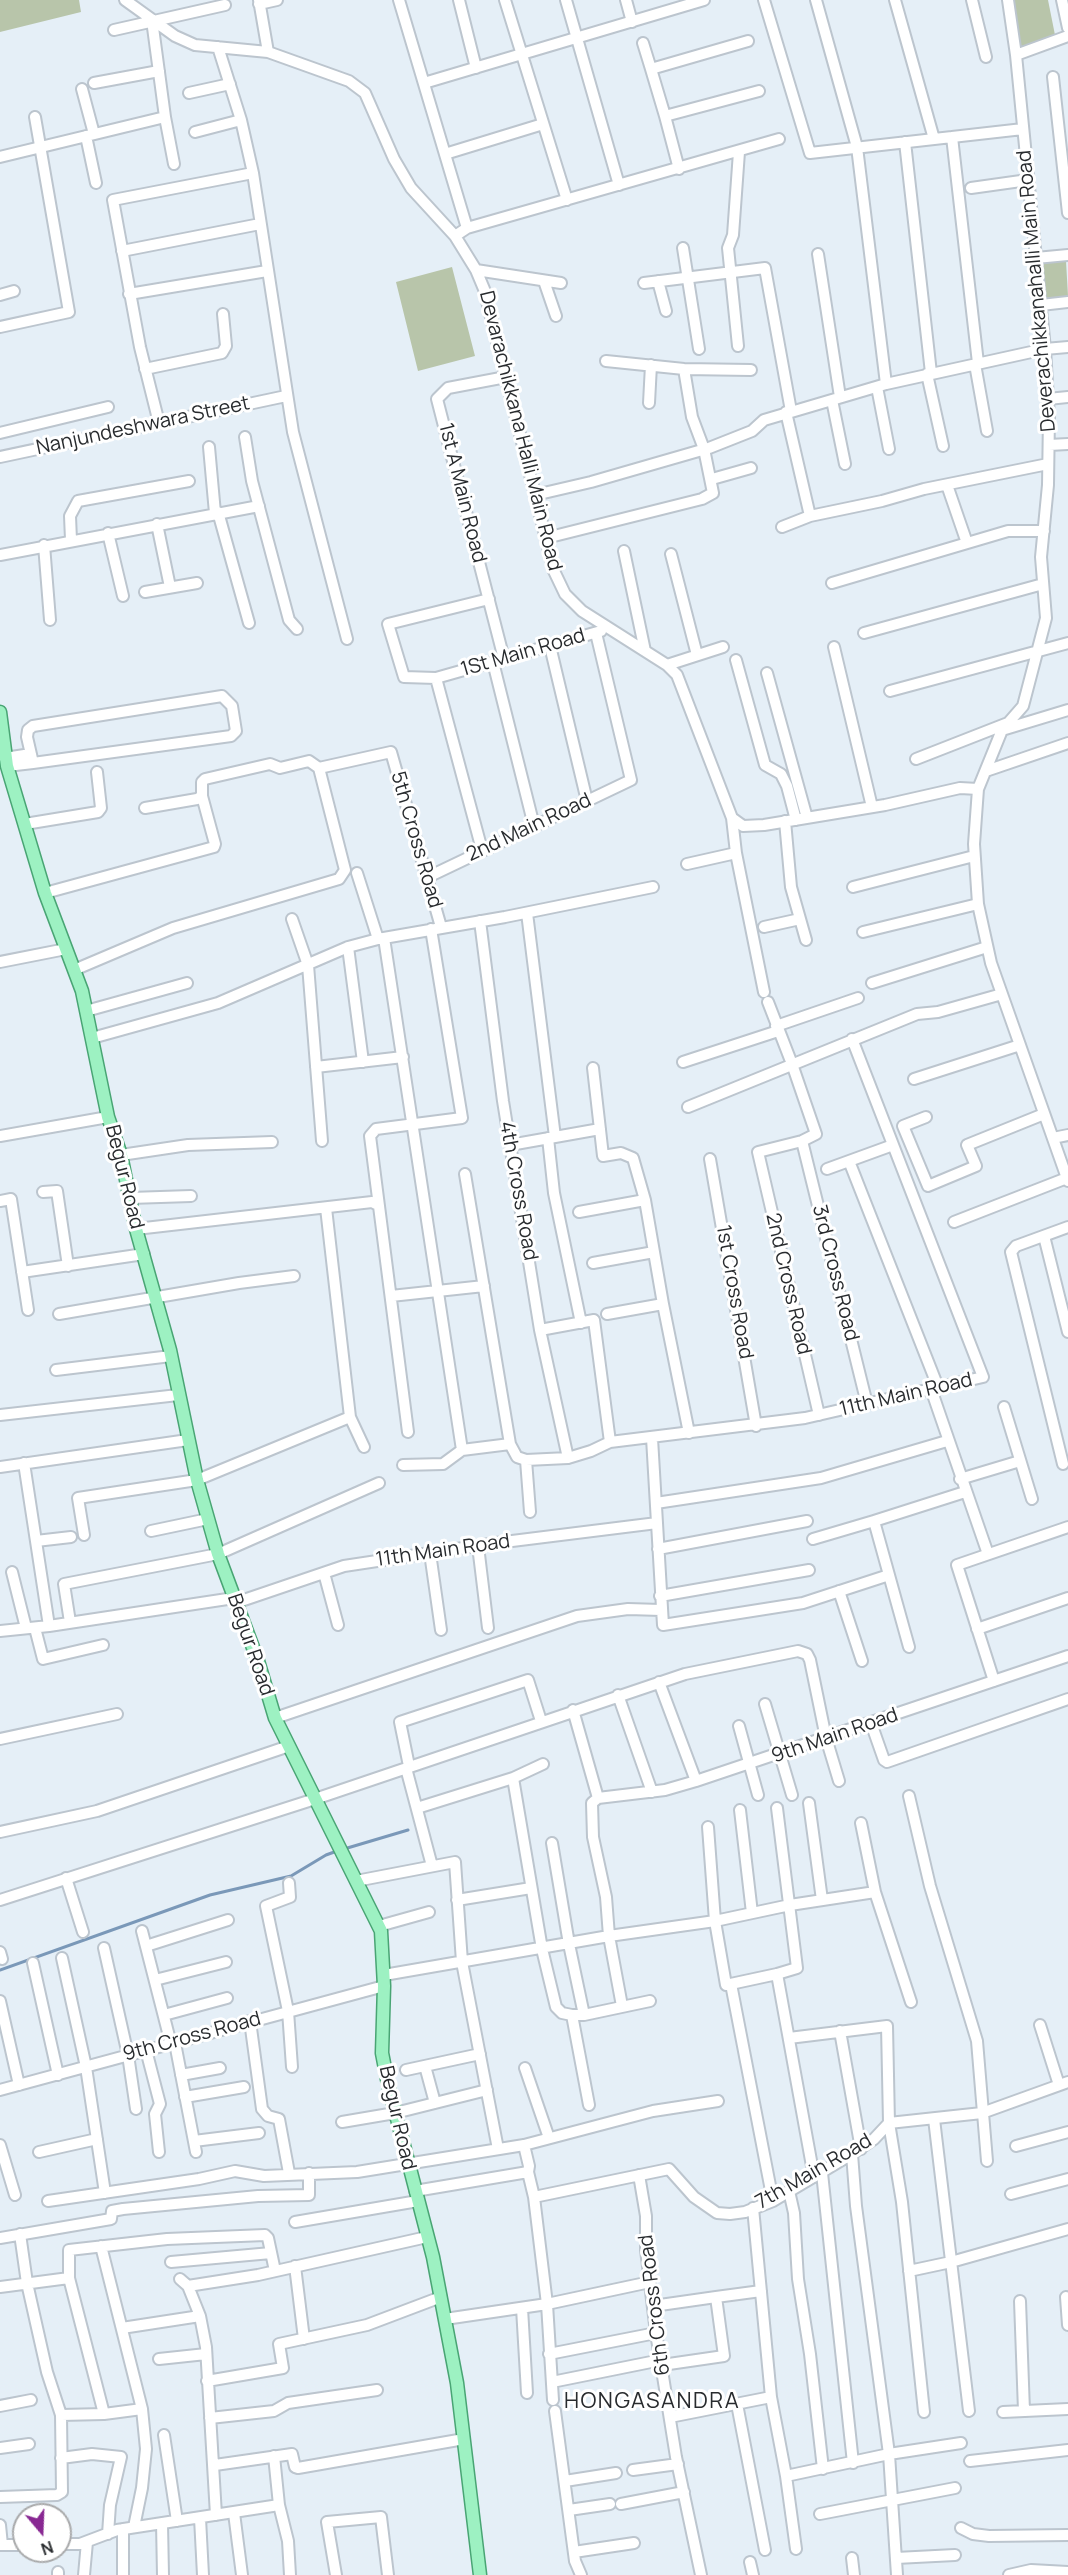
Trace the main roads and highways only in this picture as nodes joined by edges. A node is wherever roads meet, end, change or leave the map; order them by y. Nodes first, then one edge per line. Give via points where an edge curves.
1 (0, 712) edge
2 (1, 734) edge
3 (480, 2575) edge

1 - 2 main road, Begur Road
2 - 3 main road, Begur Road via 45,893 82,991 108,1117 121,1155 218,1554 275,1718 381,1931 382,2053 441,2297 457,2383

